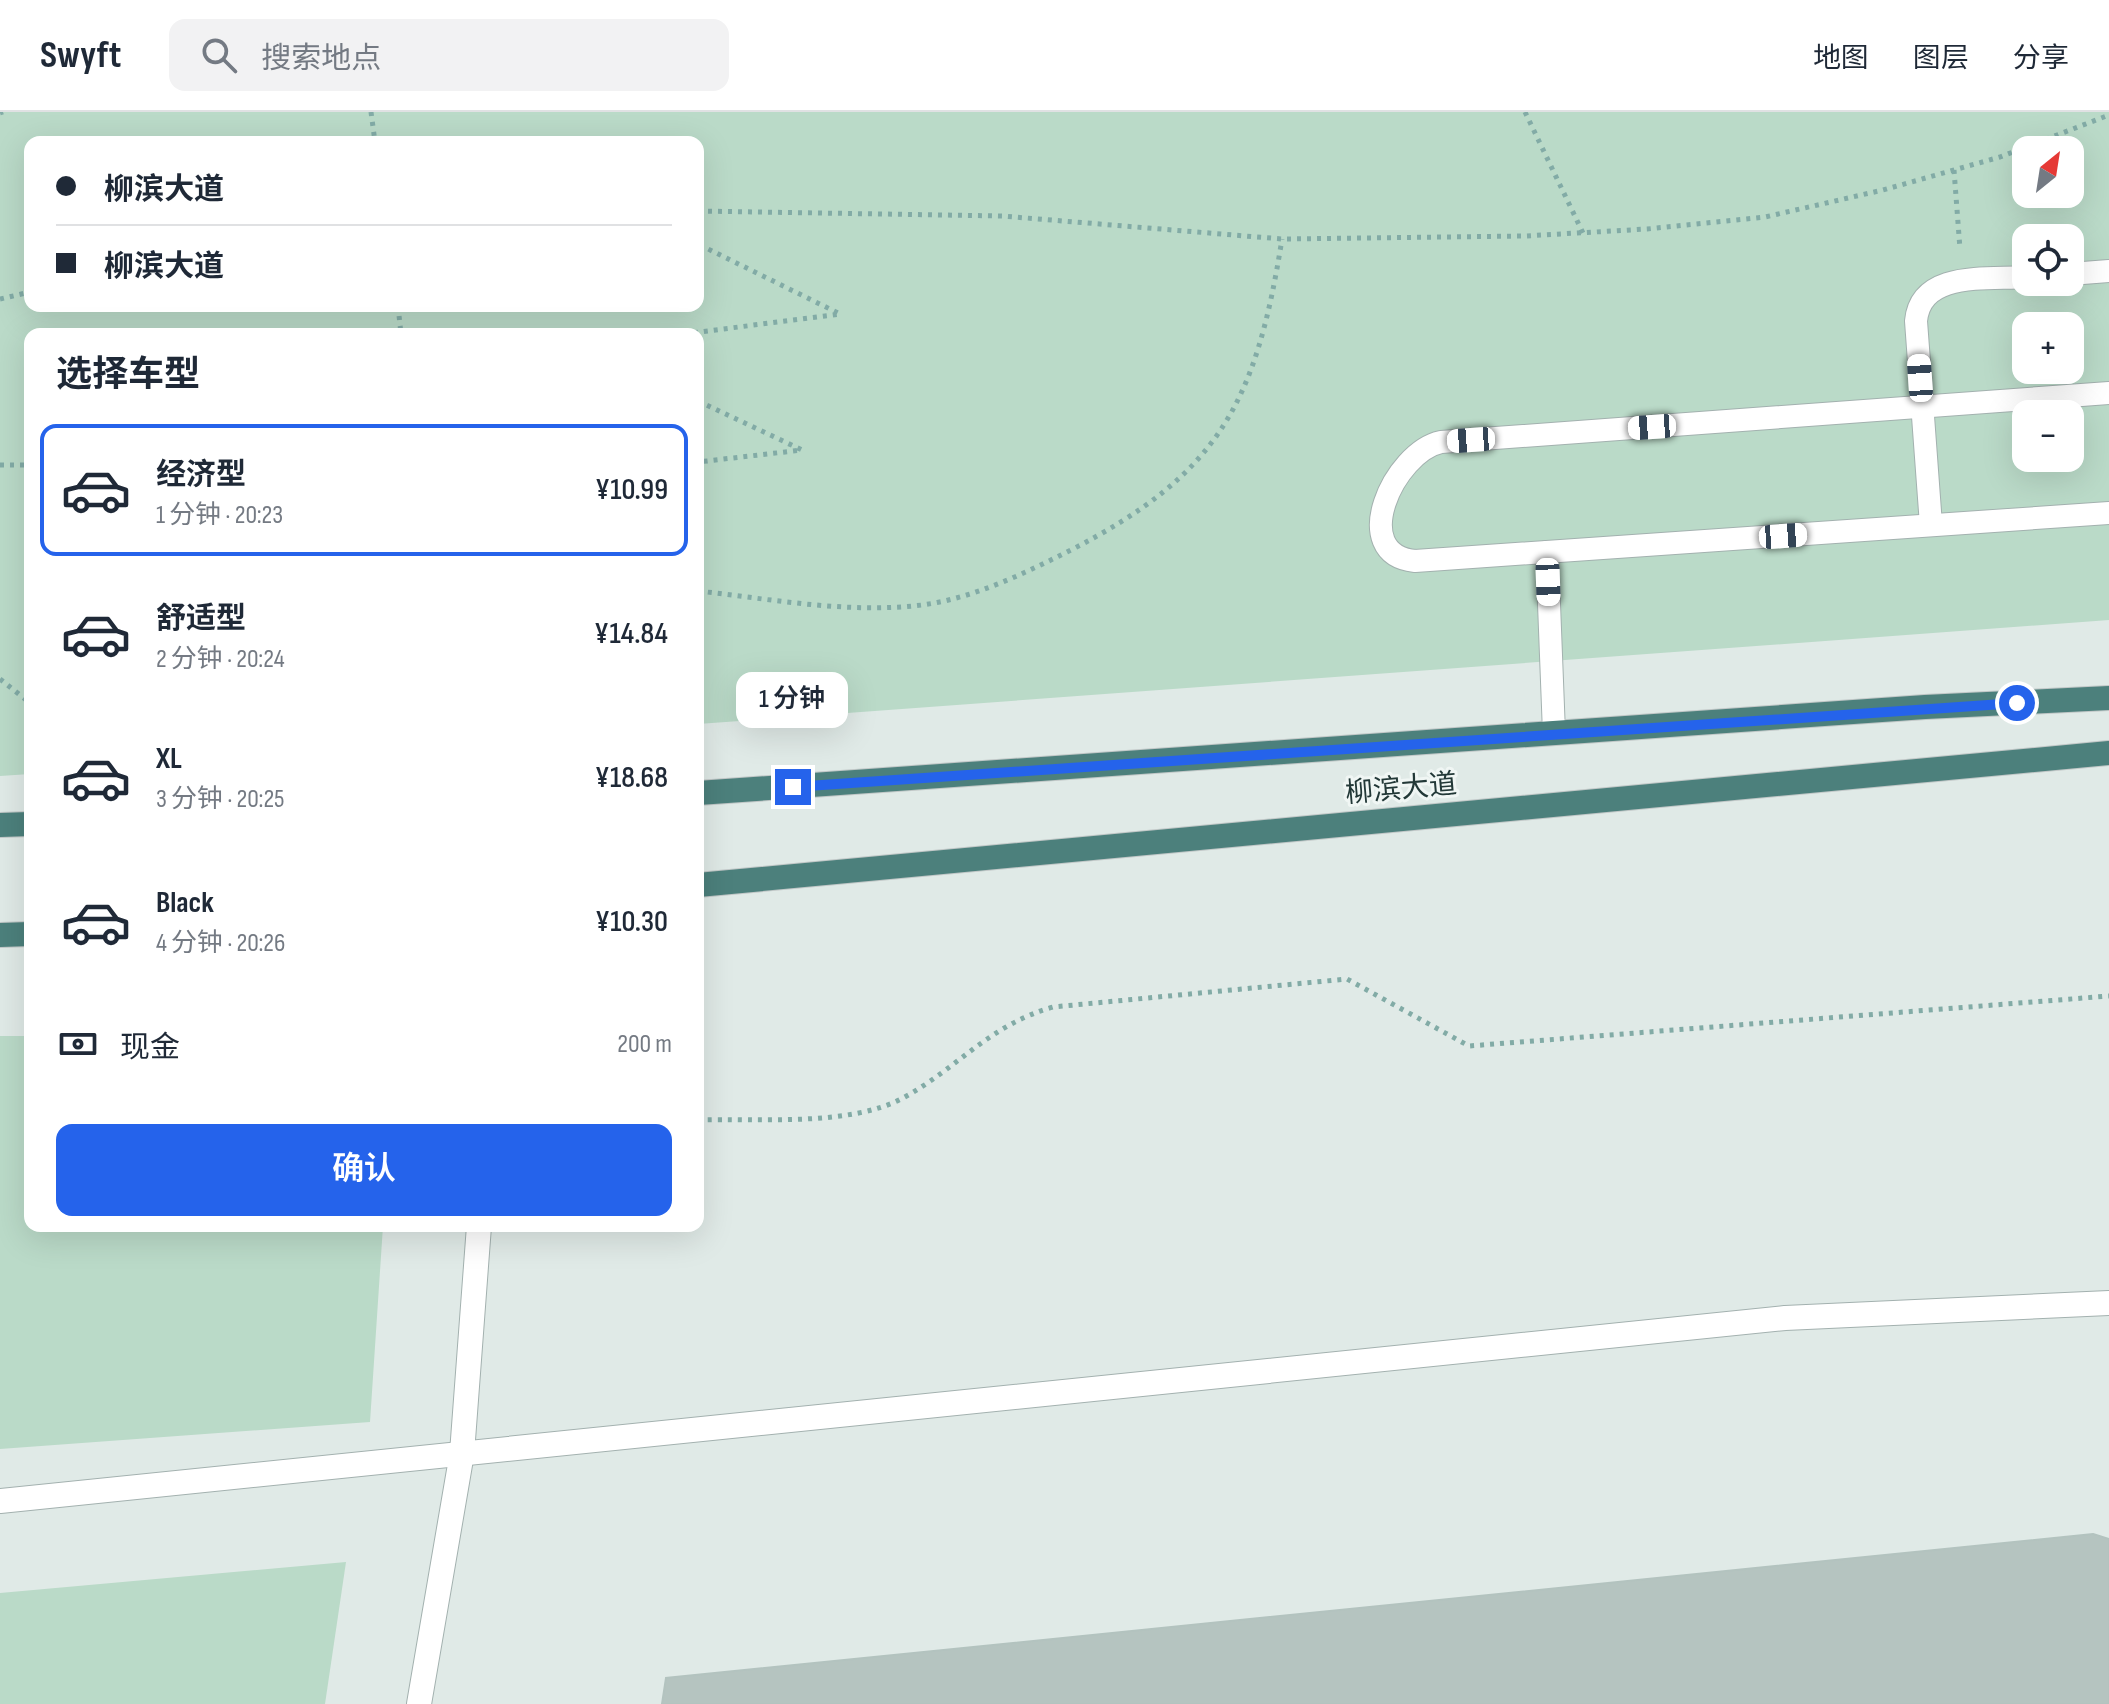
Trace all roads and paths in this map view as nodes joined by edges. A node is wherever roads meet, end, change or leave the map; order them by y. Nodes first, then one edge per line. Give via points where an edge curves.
1 (371, 112) edge
2 (1525, 112) edge
3 (2109, 115) edge
4 (374, 136) edge
5 (1954, 170) junction
6 (704, 211) edge
7 (1583, 233) junction
8 (1282, 239) junction
9 (704, 247) edge
10 (2109, 271) edge
11 (2084, 273) edge
12 (2012, 278) edge
13 (1963, 282) junction
14 (24, 293) edge
15 (0, 299) edge
16 (704, 331) edge
17 (2109, 393) edge
18 (704, 404) edge
19 (1922, 407) junction
20 (704, 461) edge
21 (0, 465) edge
22 (24, 465) edge
23 (2109, 513) edge
24 (1931, 525) junction
25 (1547, 552) junction
26 (704, 590) edge
27 (0, 679) edge
28 (24, 698) edge
29 (2109, 698) edge
30 (1554, 733) junction
31 (2109, 753) edge
32 (704, 793) edge
33 (24, 824) edge
34 (0, 825) edge
35 (704, 884) edge
36 (24, 934) edge
37 (0, 935) edge
38 (2109, 996) edge
39 (704, 1120) edge
40 (479, 1232) edge
41 (2109, 1303) edge
42 (462, 1453) junction
43 (0, 1501) edge
44 (419, 1704) edge

1 - 4 path
2 - 7 path
3 - 5 path
5 - 7 path via 1765,217
5 - 13 path
6 - 8 path via 1002,216
7 - 8 path
8 - 26 path via 1262,343 1228,422 1187,474 1117,527 997,585 923,605 848,607
9 - 16 path via 840,314
10 - 11 lane
12 - 13 lane
13 - 19 lane via 1938,286 1919,306
14 - 15 path
17 - 19 lane
18 - 20 path via 802,450
19 - 24 lane
19 - 25 lane via 1441,442 1423,448 1409,461 1385,502 1381,523 1386,545 1404,560
21 - 22 path
23 - 24 lane
24 - 25 lane
25 - 30 lane
27 - 28 path
29 - 30 highway, 柳滨大道
30 - 32 highway, 柳滨大道
31 - 35 highway, 柳滨大道
33 - 34 highway
36 - 37 highway
38 - 39 path via 1469,1046 1347,979 1053,1007 1012,1021 912,1092 879,1108 830,1116
40 - 42 street
41 - 42 street via 1785,1318
42 - 43 street
42 - 44 street

